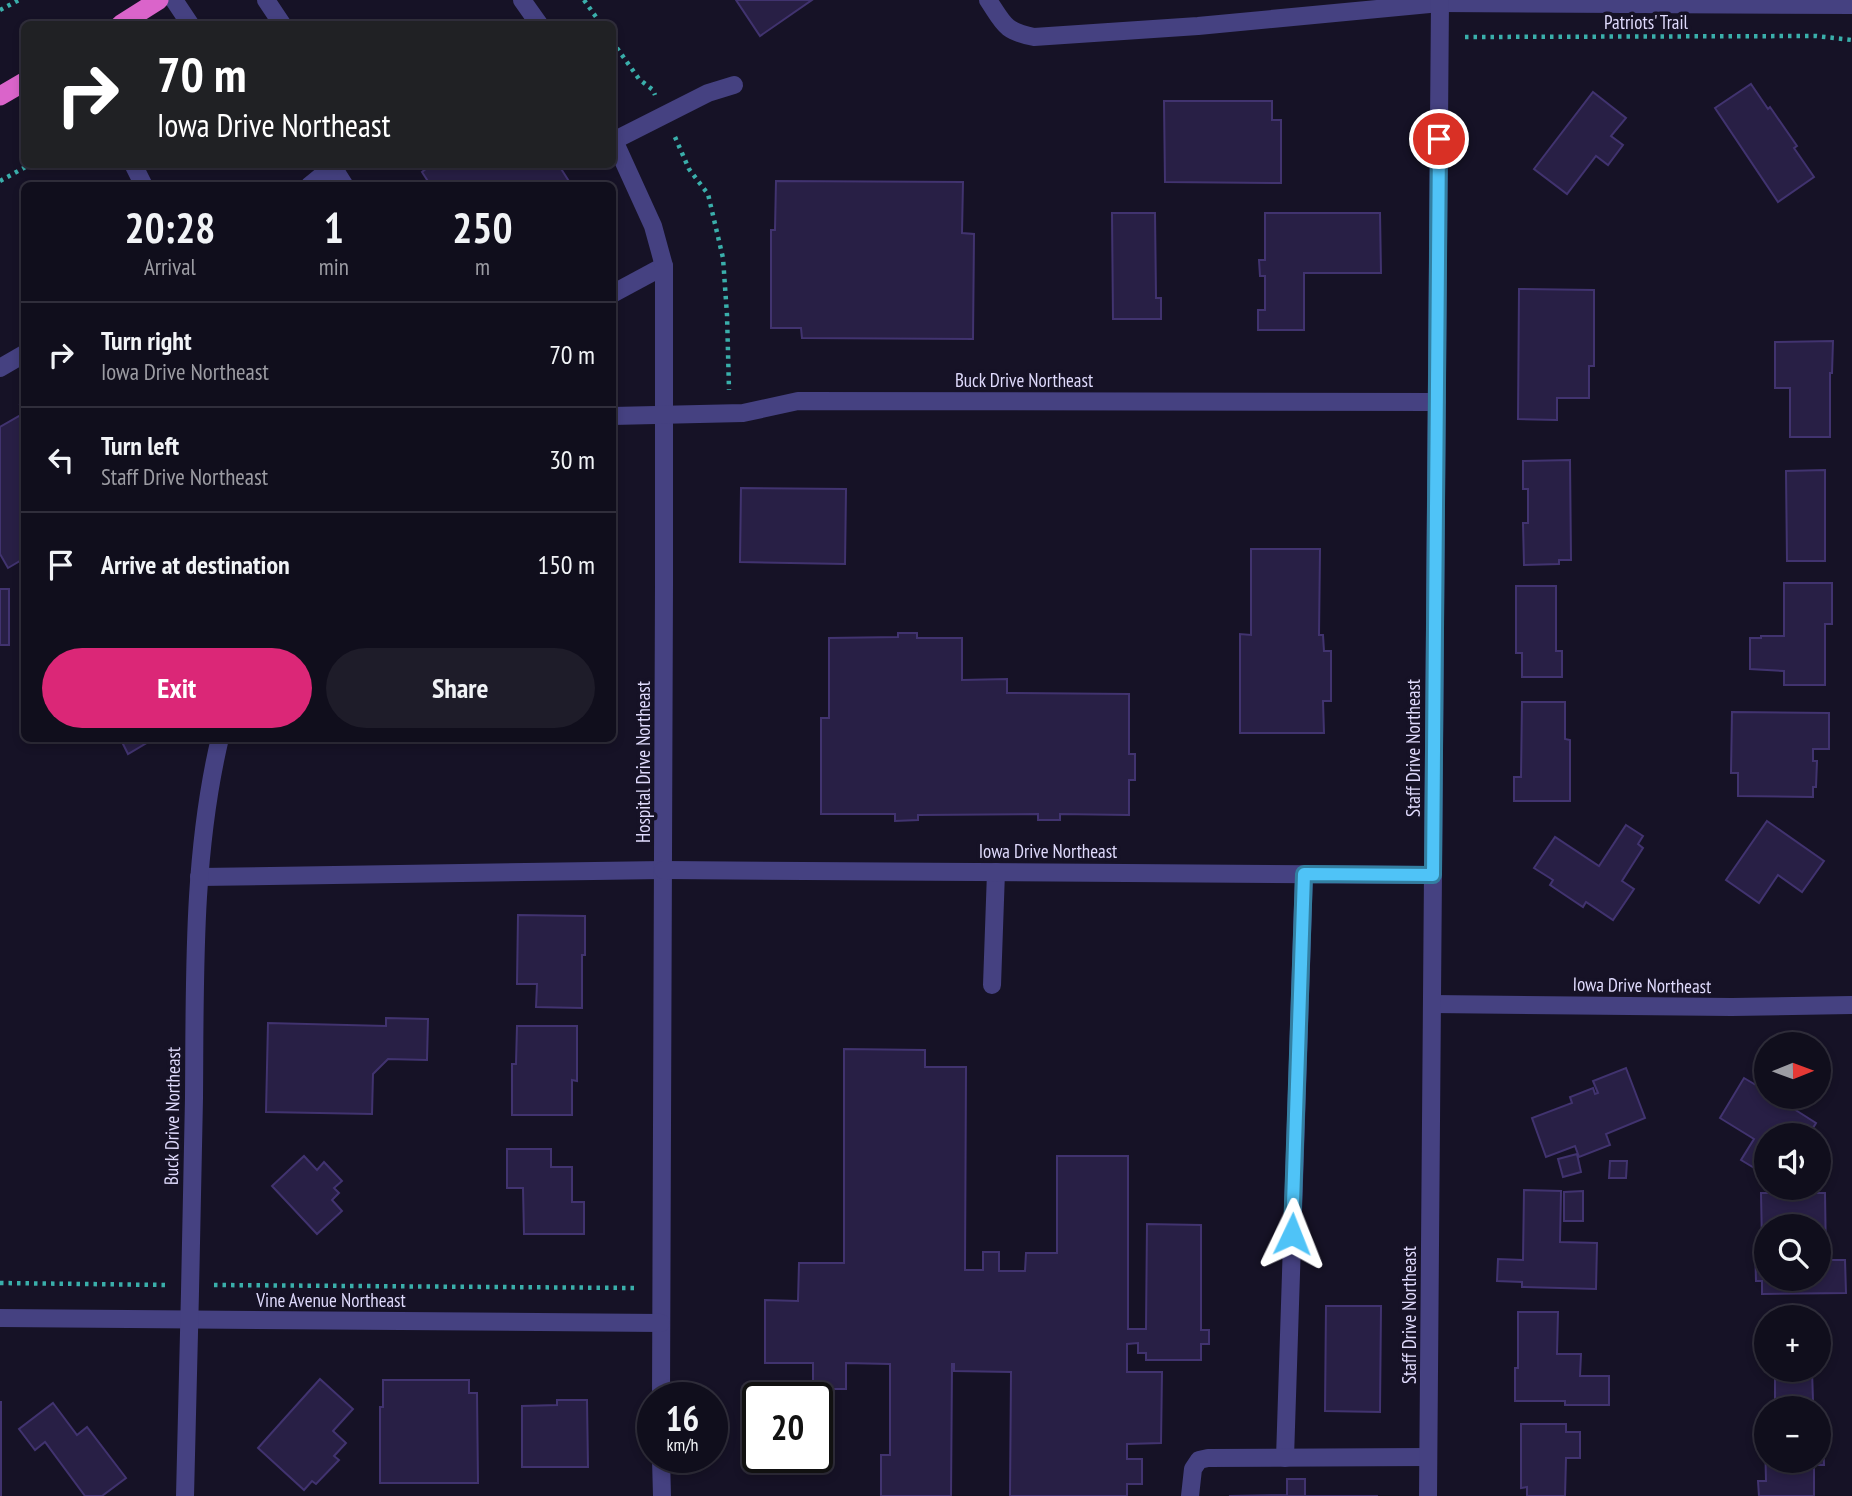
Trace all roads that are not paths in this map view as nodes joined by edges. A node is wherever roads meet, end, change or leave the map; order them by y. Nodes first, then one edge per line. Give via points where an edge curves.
1 (159, 0) edge
2 (174, 0) edge
3 (266, 0) edge
4 (522, 0) edge
5 (988, 0) edge
6 (1440, 1) edge
7 (1852, 5) edge
8 (126, 21) edge
9 (189, 21) edge
10 (280, 21) edge
11 (532, 21) edge
12 (21, 84) edge
13 (734, 85) dead end
14 (0, 96) edge
15 (616, 137) edge
16 (616, 143) edge
17 (329, 168) edge
18 (313, 182) edge
19 (664, 266) junction
20 (616, 293) edge
21 (21, 356) edge
22 (0, 368) edge
23 (1437, 402) junction
24 (616, 416) edge
25 (664, 416) junction
26 (219, 742) edge
27 (663, 870) junction
28 (996, 872) junction
29 (1304, 874) junction
30 (1433, 875) junction
31 (199, 877) junction
32 (992, 985) dead end
33 (1432, 1004) junction
34 (1852, 1005) edge
35 (0, 1318) edge
36 (190, 1320) junction
37 (661, 1323) junction
38 (661, 1382) edge
39 (1428, 1457) junction
40 (1285, 1458) junction
41 (661, 1473) edge
42 (185, 1496) edge
43 (662, 1496) edge
44 (1190, 1496) edge
45 (1428, 1496) edge

1 - 8 highway
2 - 9 street
3 - 10 street
4 - 11 street
5 - 6 street via 1006,28 1034,37 1198,26
6 - 7 street
6 - 23 street, Staff Drive Northeast
12 - 14 highway
13 - 15 street
16 - 19 street, Hospital Drive Northeast via 653,226
17 - 18 street
19 - 20 street
19 - 25 street, Hospital Drive Northeast
21 - 22 street
23 - 25 street, Buck Drive Northeast via 798,401 743,413
23 - 30 street, Staff Drive Northeast
24 - 25 street, Buck Drive Northeast
25 - 27 street, Hospital Drive Northeast
26 - 31 street, Buck Drive Northeast via 205,811
27 - 28 street, Iowa Drive Northeast
27 - 31 street, Iowa Drive Northeast
27 - 37 street, Hospital Drive Northeast
28 - 29 street, Iowa Drive Northeast
28 - 32 street
29 - 30 street, Iowa Drive Northeast
29 - 40 street
30 - 33 street, Staff Drive Northeast
31 - 36 street, Buck Drive Northeast
33 - 34 street, Iowa Drive Northeast
33 - 39 street, Staff Drive Northeast
35 - 36 street, Vine Avenue Northeast
36 - 37 street, Vine Avenue Northeast
36 - 42 street, Buck Drive Northeast
37 - 38 street, Hospital Drive Northeast
39 - 40 street
39 - 45 street, Staff Drive Northeast
40 - 44 street via 1199,1460 1193,1469
41 - 43 street

